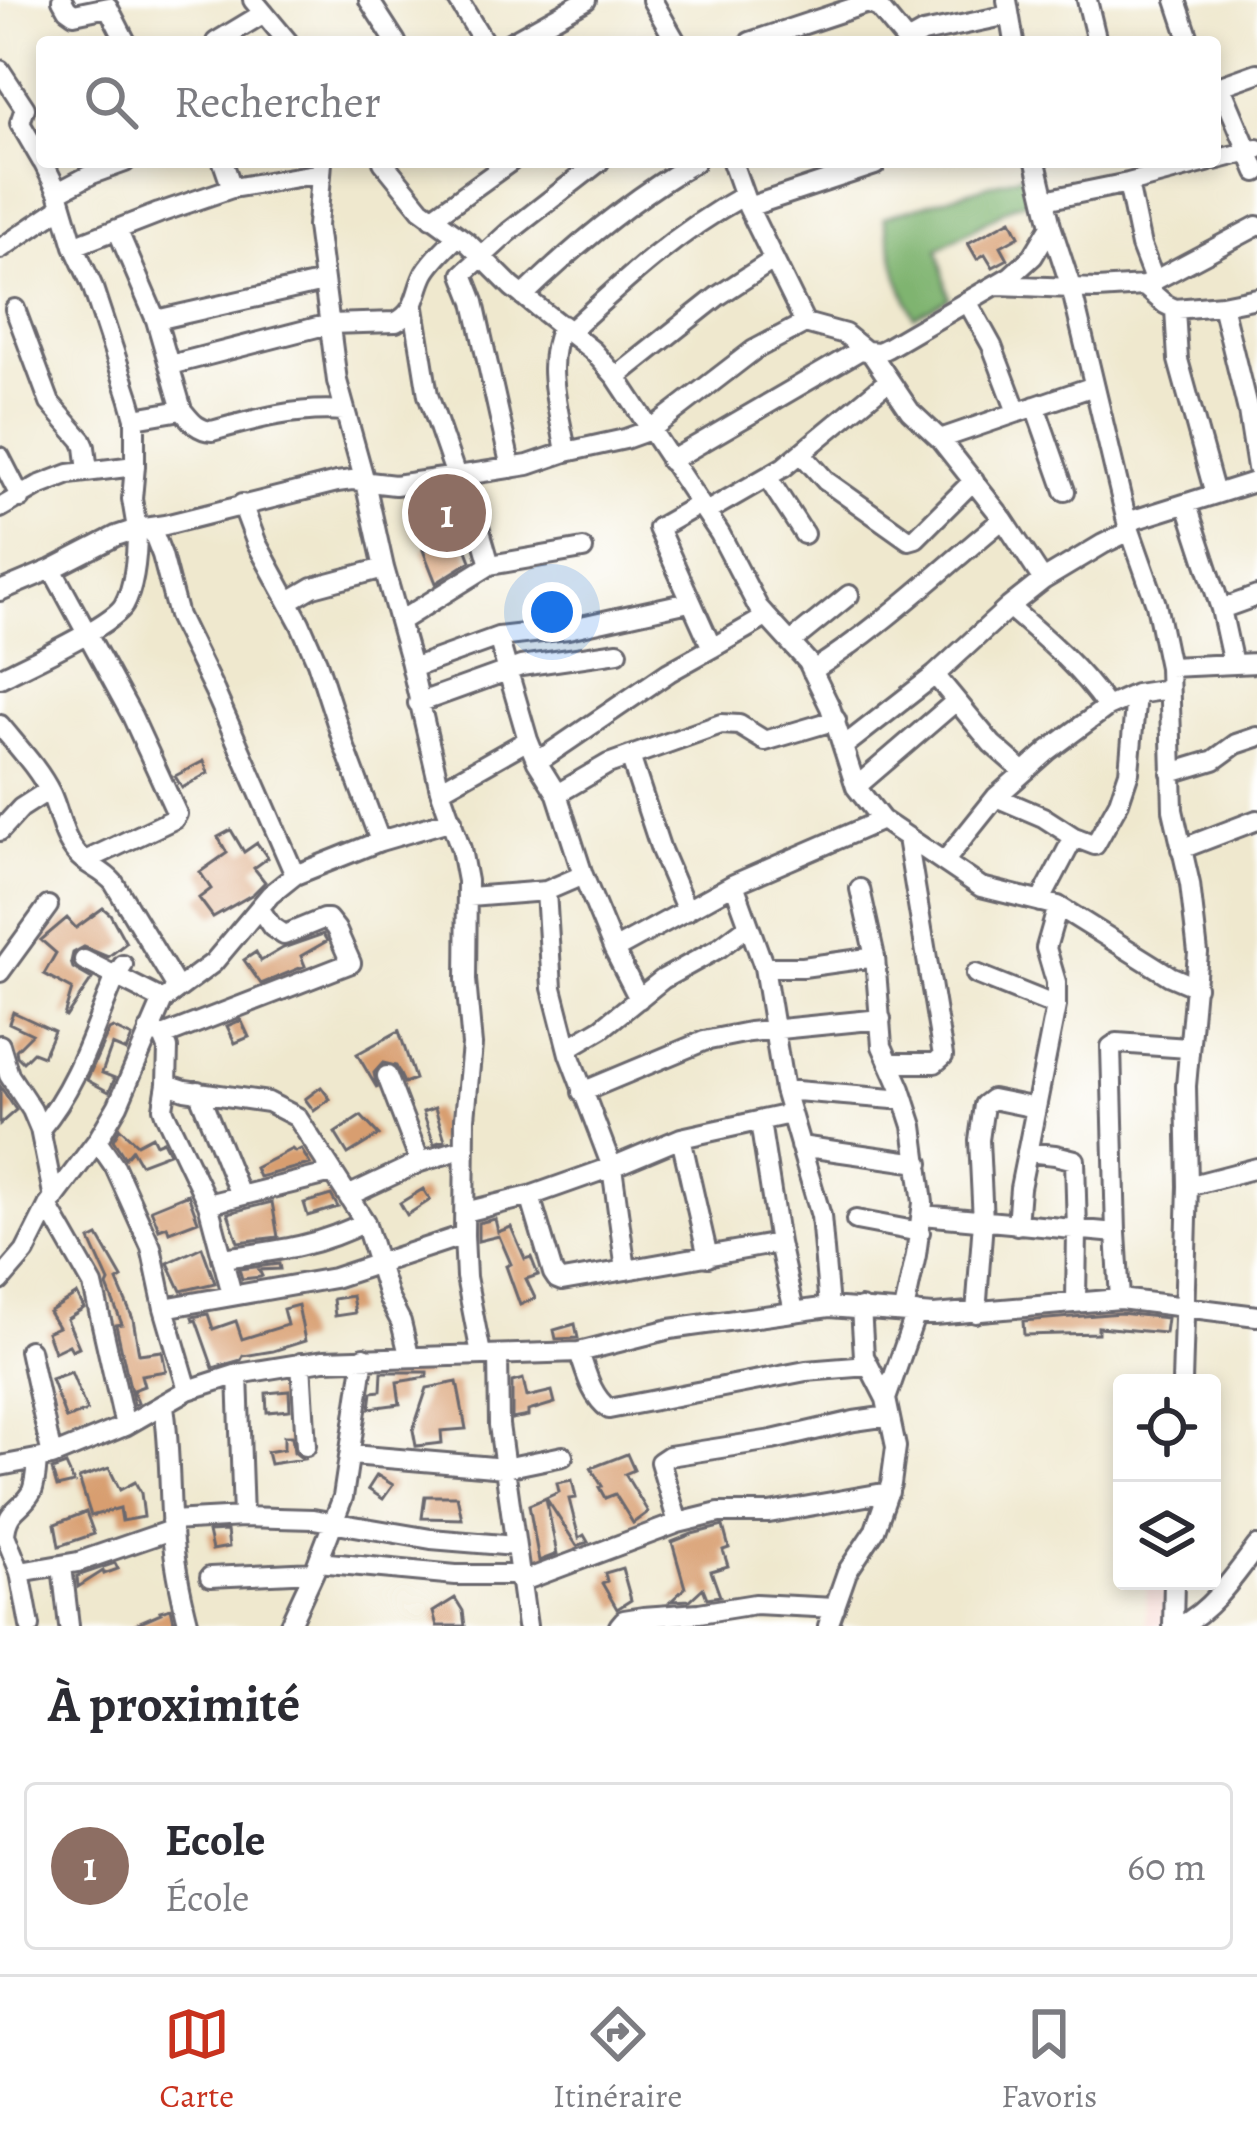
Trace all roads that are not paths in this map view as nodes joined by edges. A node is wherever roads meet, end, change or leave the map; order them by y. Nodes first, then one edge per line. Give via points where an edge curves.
1 (62, 0) edge
2 (369, 0) edge
3 (458, 0) edge
4 (586, 0) edge
5 (652, 0) edge
6 (1087, 0) edge
7 (1176, 0) edge
8 (840, 5) edge
9 (258, 7) edge
10 (1008, 8) edge
11 (123, 36) edge
12 (223, 36) edge
13 (283, 36) edge
14 (392, 36) edge
15 (480, 36) edge
16 (523, 36) edge
17 (666, 36) edge
18 (771, 36) edge
19 (902, 36) edge
20 (918, 36) edge
21 (1096, 36) edge
22 (1188, 36) edge
23 (0, 70) edge
24 (1257, 73) edge
25 (1221, 87) edge
26 (1221, 93) edge
27 (1253, 150) edge
28 (36, 151) edge
29 (1221, 158) edge
30 (45, 168) edge
31 (90, 168) edge
32 (225, 168) edge
33 (322, 168) edge
34 (388, 168) edge
35 (475, 168) edge
36 (502, 168) edge
37 (592, 168) edge
38 (685, 168) edge
39 (734, 168) edge
40 (864, 168) edge
41 (1037, 168) edge
42 (1185, 168) edge
43 (1257, 172) edge
44 (483, 182) junction
45 (1128, 183) junction
46 (232, 188) junction
47 (60, 199) junction
48 (1045, 200) junction
49 (746, 201) junction
50 (431, 218) junction
51 (1051, 226) junction
52 (1257, 226) edge
53 (117, 229) junction
54 (458, 236) junction
55 (3, 238) edge
56 (74, 246) junction
57 (482, 256) junction
58 (773, 260) junction
59 (323, 282) junction
60 (1149, 283) junction
61 (998, 285) junction
62 (1071, 287) junction
63 (523, 296) junction
64 (1257, 298) edge
65 (967, 301) junction
66 (1222, 305) junction
67 (414, 308) junction
68 (1175, 308) junction
69 (15, 309) dead end
70 (156, 320) junction
71 (805, 323) junction
72 (329, 324) junction
73 (566, 328) junction
74 (867, 351) junction
75 (170, 365) junction
76 (616, 377) junction
77 (888, 381) junction
78 (1094, 386) junction
79 (1026, 409) junction
80 (182, 410) junction
81 (344, 411) junction
82 (135, 418) junction
83 (650, 430) junction
84 (940, 439) junction
85 (566, 452) junction
86 (801, 453) junction
87 (0, 457) edge
88 (670, 461) junction
89 (134, 466) junction
90 (511, 468) junction
91 (1257, 468) edge
92 (88, 471) junction
93 (460, 475) junction
94 (767, 477) junction
95 (974, 480) junction
96 (1257, 481) edge
97 (365, 482) junction
98 (1065, 491) dead end
99 (1215, 494) junction
100 (21, 498) junction
101 (242, 504) junction
102 (1187, 505) junction
103 (0, 508) edge
104 (703, 508) junction
105 (1003, 519) junction
106 (1129, 526) junction
107 (144, 528) junction
108 (804, 534) dead end
109 (583, 549) dead end
110 (490, 565) junction
111 (52, 568) junction
112 (384, 568) junction
113 (1043, 580) junction
114 (0, 591) edge
115 (849, 595) dead end
116 (1257, 596) edge
117 (289, 602) junction
118 (689, 602) junction
119 (1009, 607) junction
120 (1221, 609) junction
121 (766, 616) junction
122 (400, 621) junction
123 (88, 633) junction
124 (498, 638) junction
125 (791, 642) junction
126 (712, 648) junction
127 (618, 652) dead end
128 (1257, 663) edge
129 (1233, 664) junction
130 (1169, 667) junction
131 (412, 668) junction
132 (506, 670) junction
133 (812, 671) junction
134 (935, 675) junction
135 (0, 678) edge
136 (1169, 689) junction
137 (1136, 694) junction
138 (956, 701) junction
139 (418, 703) junction
140 (1107, 707) junction
141 (836, 720) junction
142 (0, 725) edge
143 (1257, 737) edge
144 (528, 740) junction
145 (844, 746) junction
146 (630, 756) junction
147 (537, 762) junction
148 (1024, 772) junction
149 (1172, 773) junction
150 (856, 787) junction
151 (50, 790) junction
152 (440, 790) junction
153 (556, 794) junction
154 (996, 797) junction
155 (452, 820) junction
156 (881, 820) junction
157 (1257, 820) edge
158 (0, 831) edge
159 (1074, 837) junction
160 (908, 838) junction
161 (380, 841) junction
162 (1181, 849) junction
163 (85, 861) junction
164 (944, 862) junction
165 (583, 874) junction
166 (295, 875) junction
167 (734, 884) junction
168 (860, 889) dead end
169 (546, 891) junction
170 (469, 898) junction
171 (1049, 904) junction
172 (47, 905) dead end
173 (259, 908) junction
174 (687, 911) junction
175 (748, 926) junction
176 (614, 950) junction
177 (875, 957) junction
178 (83, 960) dead end
179 (764, 968) junction
180 (120, 970) junction
181 (0, 972) edge
182 (976, 974) dead end
183 (1196, 987) junction
184 (171, 994) junction
185 (639, 999) junction
186 (1056, 1006) junction
187 (880, 1018) junction
188 (772, 1030) junction
189 (156, 1033) junction
190 (0, 1045) edge
191 (568, 1048) junction
192 (1188, 1048) junction
193 (890, 1063) junction
194 (387, 1076) dead end
195 (166, 1084) junction
196 (784, 1090) junction
197 (198, 1091) junction
198 (582, 1093) junction
199 (905, 1100) junction
200 (1036, 1108) junction
201 (790, 1114) junction
202 (760, 1122) junction
203 (40, 1130) junction
204 (681, 1138) junction
205 (97, 1141) junction
206 (800, 1146) junction
207 (465, 1148) junction
208 (1028, 1152) junction
209 (420, 1162) junction
210 (919, 1163) junction
211 (612, 1167) junction
212 (1257, 1168) edge
213 (332, 1173) junction
214 (1188, 1186) junction
215 (240, 1195) junction
216 (350, 1196) junction
217 (530, 1196) junction
218 (51, 1203) junction
219 (208, 1204) junction
220 (464, 1212) junction
221 (856, 1220) dead end
222 (983, 1221) junction
223 (365, 1222) junction
224 (922, 1224) junction
225 (1017, 1226) junction
226 (1077, 1232) junction
227 (1116, 1233) junction
228 (464, 1235) junction
229 (779, 1243) junction
230 (709, 1257) junction
231 (222, 1258) junction
232 (379, 1264) junction
233 (626, 1270) junction
234 (1, 1278) edge
235 (232, 1294) junction
236 (1120, 1299) junction
237 (1076, 1301) junction
238 (829, 1307) junction
239 (1183, 1307) junction
240 (164, 1308) junction
241 (861, 1308) junction
242 (794, 1311) junction
243 (910, 1312) junction
244 (976, 1313) junction
245 (1257, 1316) edge
246 (29, 1350) dead end
247 (579, 1352) junction
248 (409, 1355) junction
249 (490, 1355) junction
250 (364, 1357) junction
251 (301, 1363) junction
252 (868, 1366) junction
253 (238, 1374) junction
254 (1182, 1374) edge
255 (188, 1390) junction
256 (164, 1406) junction
257 (887, 1407) junction
258 (125, 1426) junction
259 (307, 1445) dead end
260 (352, 1455) junction
261 (563, 1456) dead end
262 (45, 1458) junction
263 (0, 1466) edge
264 (505, 1468) junction
265 (889, 1492) junction
266 (243, 1517) junction
267 (678, 1522) junction
268 (335, 1523) junction
269 (172, 1525) junction
270 (514, 1546) junction
271 (1257, 1546) edge
272 (62, 1566) junction
273 (316, 1567) junction
274 (20, 1572) junction
275 (210, 1577) dead end
276 (519, 1578) junction
277 (1174, 1590) edge
278 (831, 1617) edge
279 (30, 1626) edge
280 (69, 1626) edge
281 (189, 1626) edge
282 (289, 1626) edge
283 (526, 1626) edge
284 (620, 1626) edge
285 (1176, 1626) edge

1 - 11 street via 74,14 108,7
2 - 14 street
3 - 15 street
4 - 16 street
5 - 17 street
6 - 21 street
7 - 22 street
8 - 18 street
8 - 19 street via 874,5
9 - 12 street
9 - 13 street
10 - 20 street
23 - 28 street via 25,108 20,123
24 - 25 street
26 - 27 street
27 - 29 street
27 - 43 street
30 - 47 street
31 - 47 street
32 - 46 street
33 - 46 street
33 - 59 street
34 - 50 street
35 - 44 street
36 - 44 street
37 - 57 street
38 - 63 street via 616,214
39 - 49 street
40 - 49 street
41 - 48 street
42 - 45 street
44 - 50 street
45 - 48 street
45 - 60 street
46 - 53 street
47 - 55 street
47 - 56 street
48 - 51 street
49 - 58 street
49 - 73 street via 711,213
50 - 54 street
51 - 61 street via 1024,266
51 - 62 street
52 - 60 street
53 - 56 street
53 - 70 street
54 - 57 street
54 - 67 street via 428,268
56 - 82 street
57 - 63 street
57 - 90 street via 464,278
58 - 71 street
58 - 76 street
59 - 70 street
59 - 72 street
60 - 62 street
60 - 68 street
61 - 62 street
61 - 65 street
62 - 78 street
63 - 73 street
64 - 66 street
65 - 74 street via 887,348
65 - 79 street
66 - 68 street
66 - 91 street
67 - 72 street via 396,322
67 - 93 street via 428,394
68 - 99 street via 1178,360
69 - 92 street via 50,403 82,440
70 - 75 street
71 - 74 street via 845,334
71 - 83 street via 754,350
72 - 75 street
72 - 81 street
73 - 76 street
73 - 85 street via 551,363
74 - 77 street
74 - 88 street
75 - 80 street
76 - 83 street
77 - 84 street
77 - 86 street
78 - 79 street
78 - 106 street
79 - 84 street
79 - 98 street
80 - 81 street via 212,431
80 - 82 street
81 - 97 street
82 - 89 street
83 - 85 street
83 - 88 street
84 - 95 street
85 - 90 street
86 - 94 street
86 - 95 street via 826,481 909,540
87 - 100 street
88 - 104 street
89 - 92 street
89 - 107 street via 132,499
90 - 93 street
92 - 100 street
93 - 97 street
93 - 110 street
94 - 104 street
94 - 108 street
95 - 105 street
96 - 99 street
97 - 101 street
97 - 112 street
99 - 102 street
100 - 103 street
101 - 107 street
101 - 117 street
102 - 106 street
102 - 120 street
104 - 118 street via 658,528
104 - 121 street
105 - 113 street
105 - 133 street
106 - 113 street
106 - 130 street
107 - 111 street
107 - 123 street via 125,603
107 - 166 street
109 - 110 street
110 - 122 street
111 - 114 street
111 - 123 street
112 - 117 street via 313,587
112 - 122 street
113 - 119 street
115 - 125 street
116 - 120 street
117 - 161 street
118 - 124 street
118 - 126 street
119 - 134 street
119 - 140 street
120 - 129 street
121 - 125 street
121 - 126 street
122 - 131 street
123 - 135 street
123 - 163 street via 177,814
124 - 131 street
124 - 132 street
125 - 133 street
126 - 147 street
127 - 132 street
128 - 129 street
129 - 130 street
130 - 136 street
131 - 139 street
132 - 139 street
132 - 144 street
133 - 141 street
134 - 138 street
134 - 145 street
136 - 137 street
136 - 149 street
137 - 140 street
137 - 159 street via 1132,762 1119,802 1095,845
138 - 148 street
138 - 150 street
139 - 152 street
140 - 148 street
141 - 145 street
141 - 146 street via 765,741 739,724 722,724
142 - 151 street
143 - 149 street
144 - 147 street
144 - 152 street
145 - 150 street
146 - 153 street
146 - 174 street
147 - 153 street
148 - 154 street
149 - 162 street
150 - 156 street
151 - 158 street
151 - 163 street via 65,835
152 - 155 street
153 - 165 street
154 - 159 street
154 - 164 street
155 - 161 street
155 - 170 street
156 - 160 street
156 - 167 street
157 - 162 street
159 - 171 street
160 - 164 street
160 - 193 street via 943,1056
161 - 166 street
162 - 183 street via 1196,927
163 - 184 street via 114,883
164 - 171 street via 981,887
165 - 169 street
165 - 176 street
166 - 173 street
167 - 174 street
167 - 175 street
168 - 177 street
169 - 170 street
169 - 191 street via 552,988
170 - 207 street
171 - 183 street
171 - 186 street via 1046,948
172 - 181 street
173 - 184 street via 213,963
173 - 189 street via 284,935 328,920 351,963
174 - 176 street
175 - 179 street
175 - 185 street
176 - 185 street
177 - 179 street
177 - 187 street
178 - 180 street
179 - 188 street
180 - 184 street
180 - 203 street via 83,1062
182 - 186 street
183 - 192 street
184 - 189 street
185 - 191 street
186 - 200 street
187 - 188 street
187 - 193 street
188 - 196 street
188 - 198 street via 704,1041
189 - 195 street via 167,1048
189 - 205 street
190 - 203 street
191 - 198 street
192 - 214 street
192 - 227 street via 1111,1047
193 - 199 street
194 - 209 street
195 - 197 street
195 - 219 street via 165,1114
196 - 199 street
196 - 201 street
197 - 213 street via 268,1102 297,1117
197 - 215 street
198 - 211 street
199 - 210 street
200 - 208 street
200 - 222 street via 985,1102
201 - 202 street
201 - 206 street
202 - 204 street
202 - 229 street
203 - 218 street
204 - 211 street
204 - 230 street
205 - 218 street
205 - 240 street via 134,1203
206 - 210 street
206 - 238 street via 821,1216
207 - 209 street
207 - 220 street
208 - 225 street
208 - 226 street via 1075,1160
209 - 216 street
210 - 224 street
211 - 217 street
211 - 233 street
212 - 214 street
213 - 215 street
213 - 216 street
214 - 239 street
215 - 219 street
216 - 223 street
217 - 220 street
217 - 233 street via 557,1280
218 - 234 street
218 - 258 street via 93,1285
219 - 231 street
220 - 228 street
221 - 224 street
222 - 224 street
222 - 225 street
222 - 244 street
223 - 231 street via 316,1243
223 - 232 street
224 - 243 street
225 - 226 street
226 - 227 street
226 - 237 street
227 - 236 street
228 - 232 street
228 - 249 street via 466,1277
229 - 230 street
229 - 242 street
230 - 233 street
231 - 235 street
232 - 235 street
232 - 248 street
235 - 240 street
236 - 237 street
236 - 239 street
237 - 244 street
238 - 241 street
238 - 242 street
239 - 245 street
239 - 254 street
240 - 255 street
241 - 243 street
241 - 252 street
242 - 247 street
243 - 244 street
243 - 257 street
246 - 262 street
247 - 249 street
247 - 252 street via 609,1409
248 - 249 street
248 - 250 street
249 - 264 street
250 - 251 street
250 - 260 street
251 - 253 street
251 - 259 street
252 - 257 street
253 - 255 street
253 - 266 street
255 - 256 street
256 - 258 street
256 - 269 street
257 - 265 street via 896,1448
257 - 267 street via 663,1459
258 - 262 street
260 - 264 street
260 - 268 street
261 - 264 street
262 - 263 street
262 - 274 street via 5,1527
264 - 270 street
265 - 267 street
265 - 278 street
266 - 268 street
266 - 269 street
267 - 276 street
268 - 270 street
268 - 273 street
269 - 272 street
269 - 281 street
270 - 276 street
271 - 285 street via 1210,1602
272 - 274 street
272 - 280 street
273 - 275 street
273 - 276 street
273 - 282 street
274 - 279 street
276 - 283 street
277 - 285 street
278 - 284 street via 755,1604

